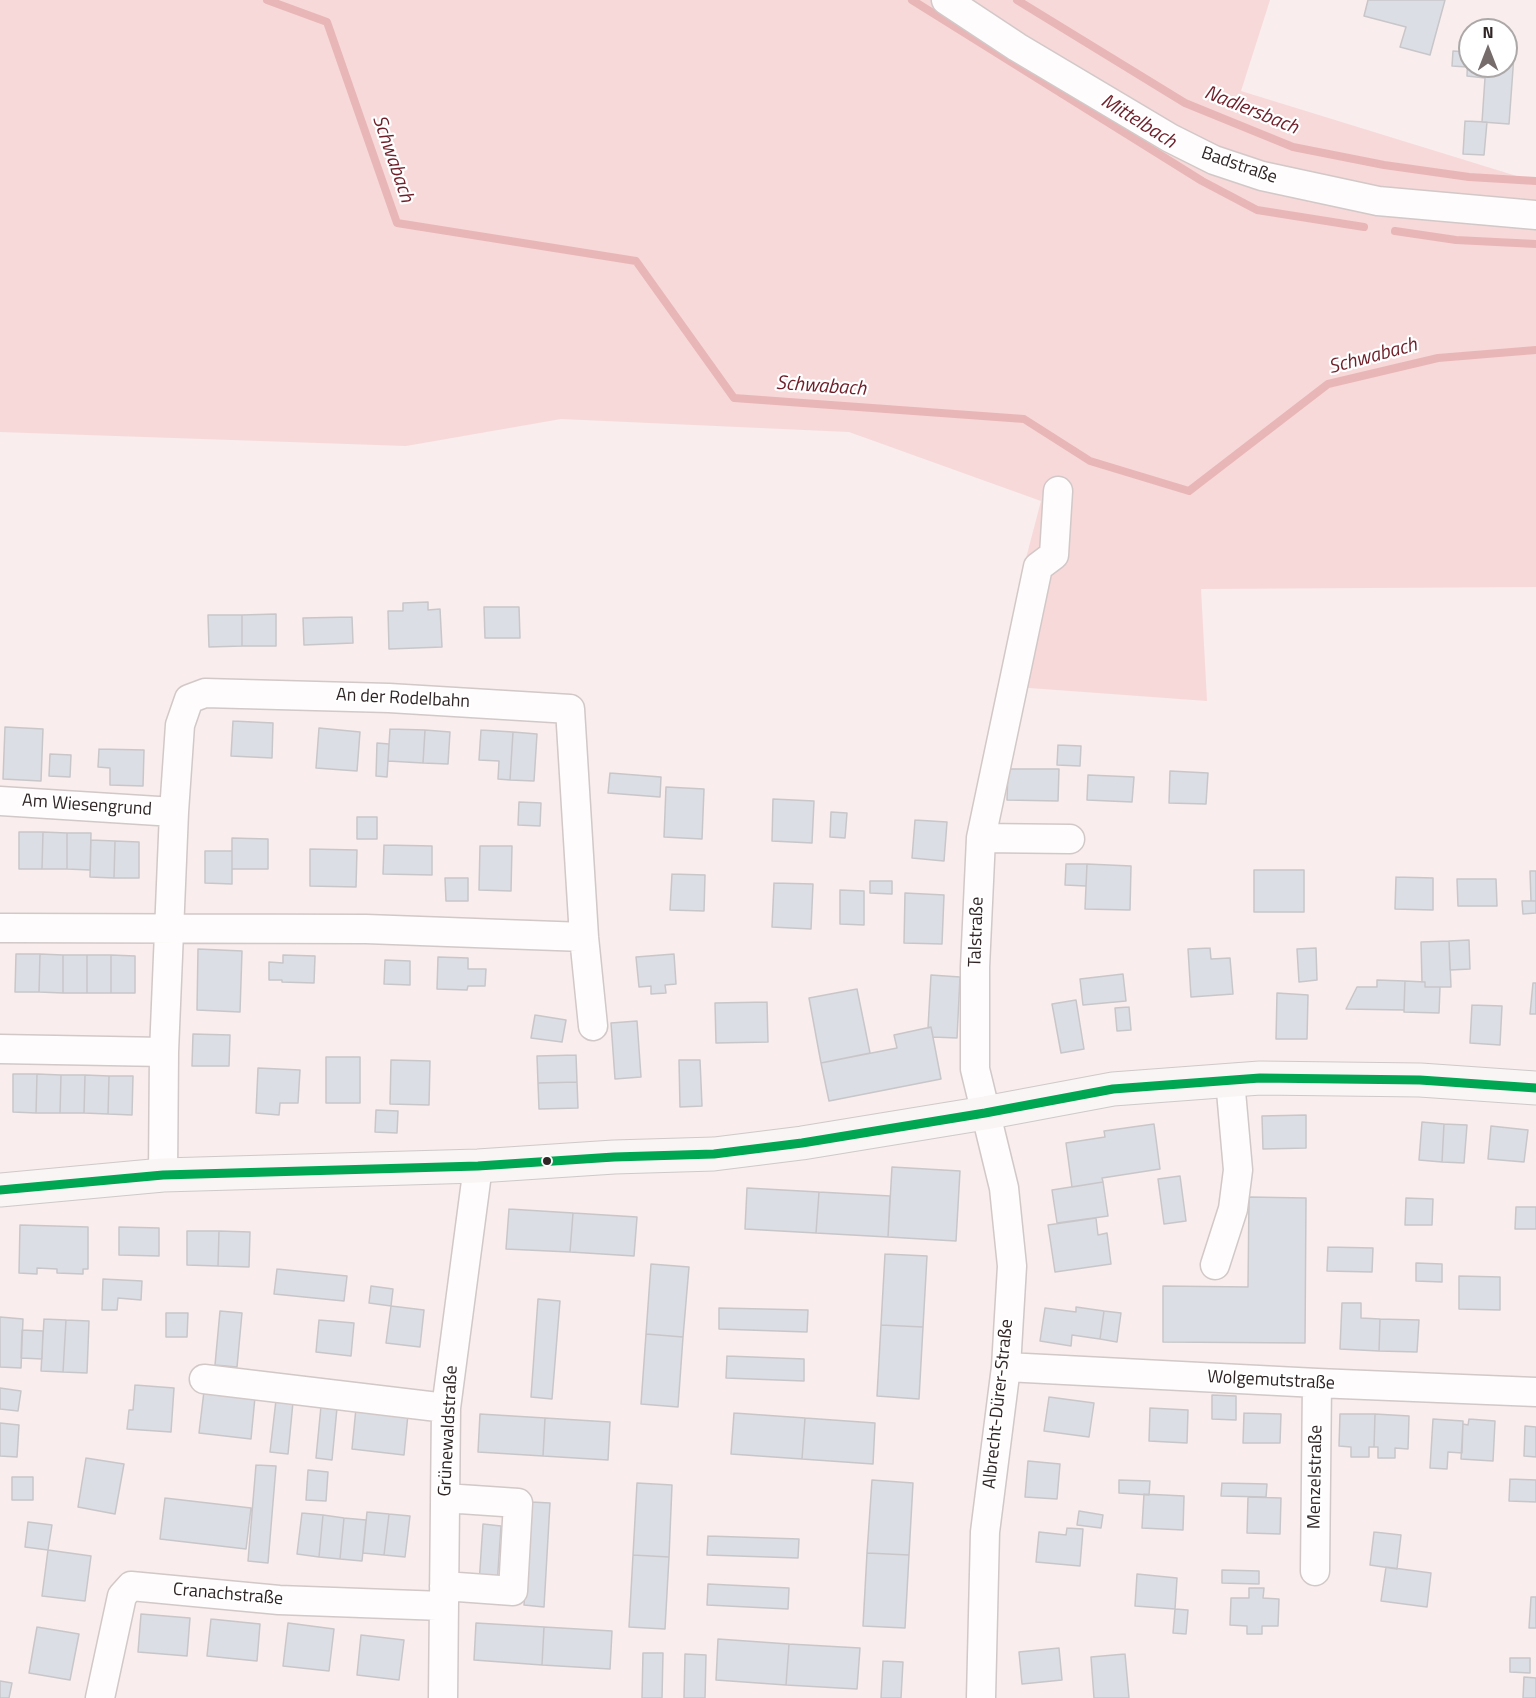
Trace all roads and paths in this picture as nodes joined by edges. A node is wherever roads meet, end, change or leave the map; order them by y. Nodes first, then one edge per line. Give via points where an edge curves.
1 (946, 0) edge
2 (1536, 215) edge
3 (1058, 491) dead end
4 (189, 699) joint
5 (0, 801) edge
6 (174, 812) junction
7 (981, 838) junction
8 (1070, 839) dead end
9 (169, 927) junction
10 (0, 928) edge
11 (585, 937) junction
12 (593, 1026) dead end
13 (0, 1049) edge
14 (164, 1052) junction
15 (1230, 1080) junction
16 (1536, 1088) edge
17 (985, 1113) junction
18 (478, 1166) junction
19 (164, 1175) junction
20 (0, 1190) edge
21 (1215, 1265) dead end
22 (1006, 1367) junction
23 (204, 1380) dead end
24 (1317, 1383) junction
25 (1536, 1392) edge
26 (446, 1408) junction
27 (445, 1498) junction
28 (1315, 1571) dead end
29 (443, 1596) junction
30 (100, 1698) edge
31 (443, 1698) edge
32 (981, 1698) edge

1 - 2 street, Badstraße via 1170,138 1214,160 1262,176 1378,201
3 - 7 street, Talstraße via 1054,555 1038,567
4 - 6 street, Am Wiesengrund via 180,725
4 - 11 street, An der Rodelbahn via 206,693 230,693 570,709
5 - 6 street, Am Wiesengrund
6 - 9 street, Am Wiesengrund
7 - 8 street
7 - 17 street, Talstraße via 975,1069
9 - 10 street
9 - 11 street
9 - 14 street, Am Wiesengrund
11 - 12 street, An der Rodelbahn
13 - 14 street
14 - 19 street, Am Wiesengrund
15 - 16 main road via 1420,1080
15 - 17 main road via 1113,1089
15 - 21 street via 1238,1170 1233,1209
17 - 18 main road via 714,1154
17 - 22 street, Albrecht-Dürer-Straße via 1004,1188 1012,1266
18 - 19 main road
18 - 26 street, Grünewaldstraße
19 - 20 main road
22 - 24 street, Wolgemutstraße
22 - 32 street, Albrecht-Dürer-Straße via 985,1532
23 - 26 street
24 - 25 street, Wolgemutstraße
24 - 28 street, Menzelstraße
26 - 27 street, Grünewaldstraße
27 - 29 street, Grünewaldstraße
27 - 29 street via 518,1503 513,1591
29 - 30 street, Cranachstraße via 279,1600 131,1586 122,1596
29 - 31 street, Grünewaldstraße

